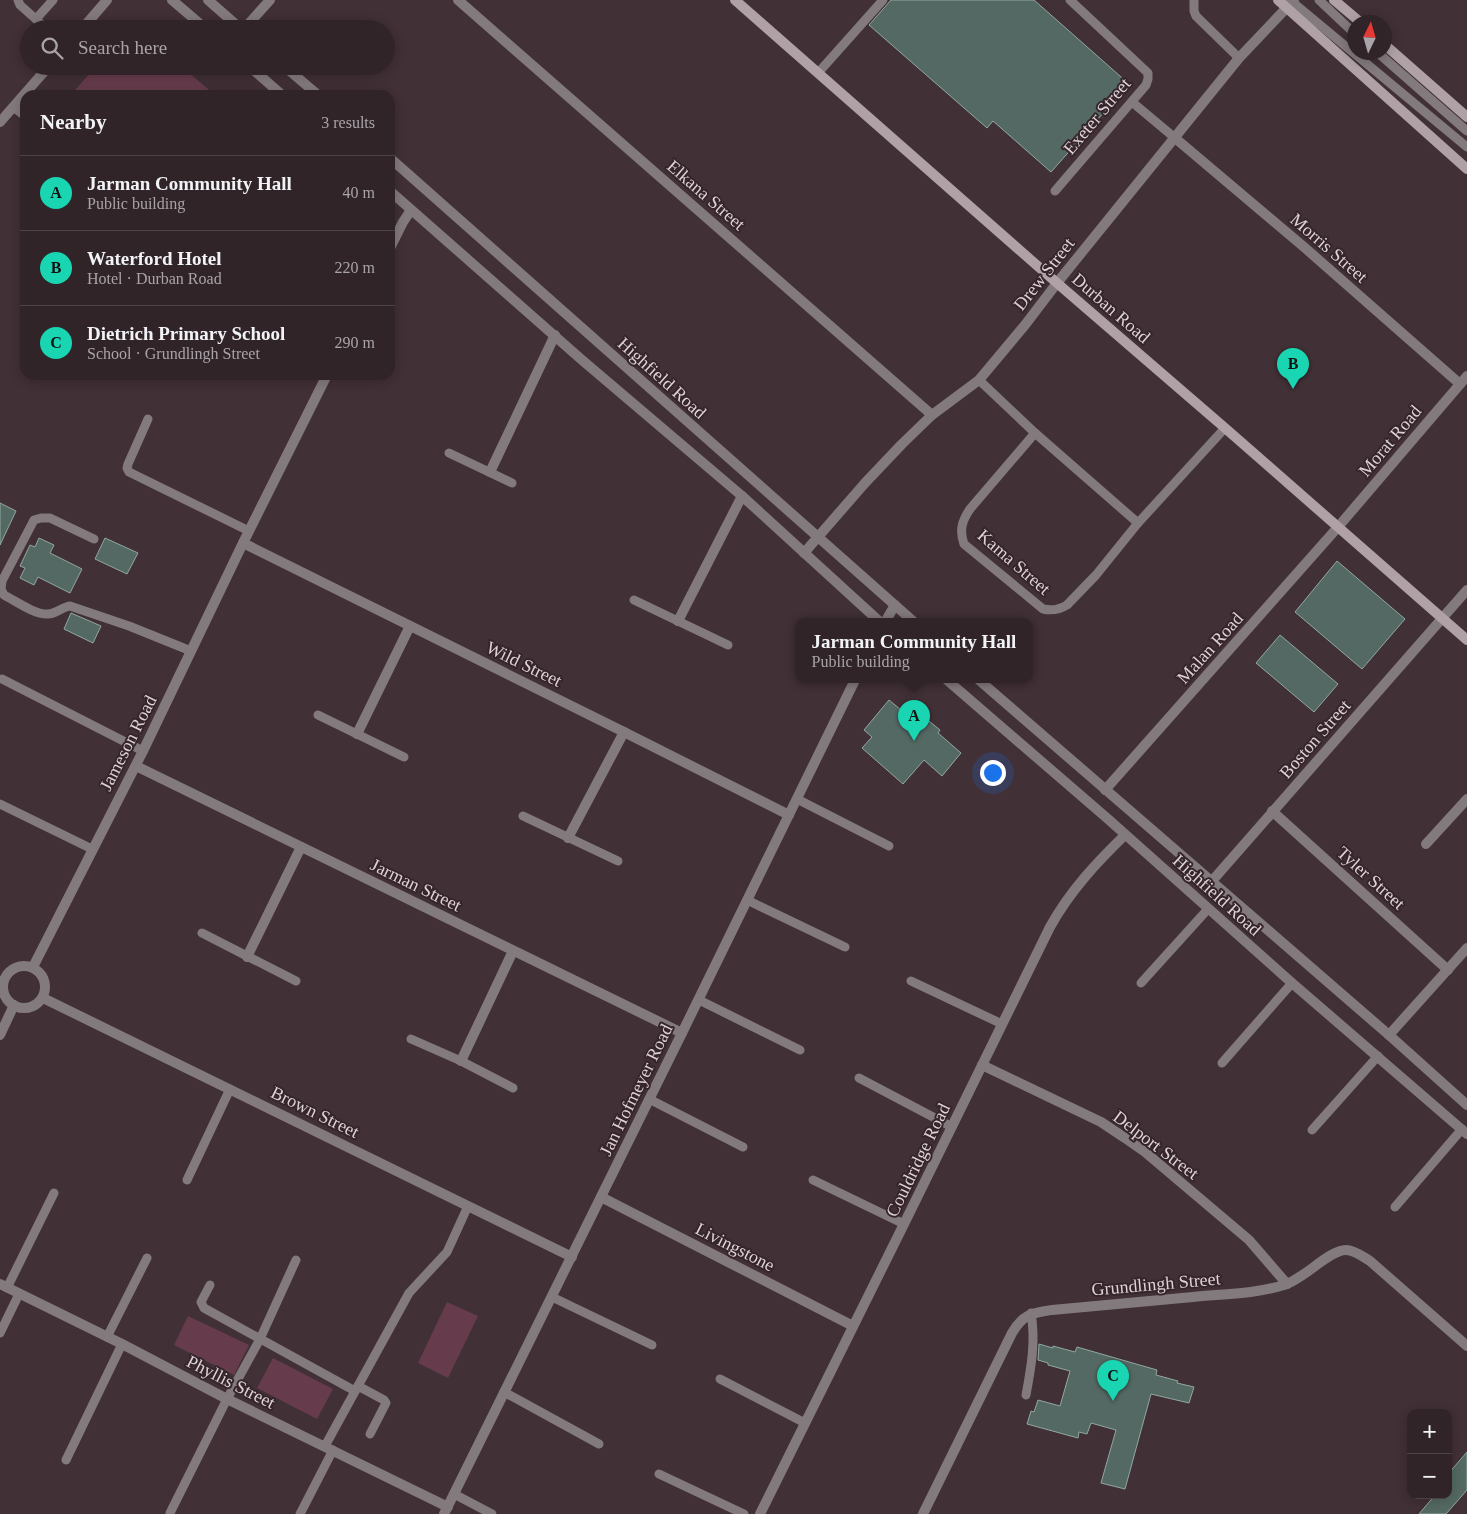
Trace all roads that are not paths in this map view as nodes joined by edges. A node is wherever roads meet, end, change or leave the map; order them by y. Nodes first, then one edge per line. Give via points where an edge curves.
1 (18, 0) edge
2 (53, 0) edge
3 (107, 0) edge
4 (172, 0) edge
5 (208, 0) edge
6 (270, 0) edge
7 (458, 0) edge
8 (735, 0) edge
9 (883, 0) edge
10 (1070, 0) edge
11 (1194, 0) edge
12 (1278, 0) edge
13 (1319, 0) edge
14 (1334, 0) edge
15 (1291, 2) edge
16 (1352, 15) edge
17 (36, 18) joint
18 (90, 20) edge
19 (195, 20) edge
20 (232, 20) edge
21 (251, 20) edge
22 (1347, 26) edge
23 (1392, 51) edge
24 (1239, 58) junction
25 (1386, 60) edge
26 (818, 73) junction
27 (41, 75) edge
28 (259, 75) edge
29 (295, 75) edge
30 (28, 90) edge
31 (276, 90) edge
32 (312, 90) edge
33 (20, 99) edge
34 (1132, 102) junction
35 (13, 107) junction
36 (20, 112) edge
37 (1467, 117) edge
38 (0, 122) edge
39 (1467, 132) edge
40 (1175, 138) junction
41 (1467, 147) edge
42 (395, 162) edge
43 (1467, 169) edge
44 (1055, 191) dead end
45 (395, 196) edge
46 (411, 210) junction
47 (395, 238) edge
48 (1057, 283) junction
49 (555, 335) junction
50 (324, 380) edge
51 (979, 380) junction
52 (1463, 380) edge
53 (932, 415) junction
54 (148, 419) dead end
55 (1225, 428) junction
56 (1035, 433) junction
57 (449, 453) dead end
58 (490, 472) junction
59 (512, 483) dead end
60 (742, 496) junction
61 (1138, 523) junction
62 (1338, 527) junction
63 (249, 531) junction
64 (817, 537) junction
65 (94, 539) dead end
66 (243, 544) junction
67 (804, 553) junction
68 (1467, 590) edge
69 (634, 600) dead end
70 (895, 605) junction
71 (876, 618) edge
72 (887, 618) edge
73 (910, 618) edge
74 (1443, 618) junction
75 (678, 621) junction
76 (410, 626) junction
77 (1467, 640) edge
78 (728, 645) dead end
79 (191, 651) junction
80 (2, 679) dead end
81 (854, 683) edge
82 (950, 683) edge
83 (982, 683) edge
84 (318, 715) dead end
85 (624, 732) junction
86 (357, 734) junction
87 (143, 751) junction
88 (404, 756) dead end
89 (136, 766) junction
90 (1105, 790) junction
91 (797, 799) junction
92 (1467, 799) edge
93 (0, 804) edge
94 (1272, 812) junction
95 (789, 815) junction
96 (523, 816) dead end
97 (1125, 835) junction
98 (568, 838) junction
99 (1426, 844) dead end
100 (889, 846) dead end
101 (301, 847) junction
102 (92, 850) junction
103 (618, 861) dead end
104 (1212, 881) junction
105 (748, 900) junction
106 (1208, 909) junction
107 (202, 933) dead end
108 (845, 947) dead end
109 (1467, 948) edge
110 (513, 952) junction
111 (247, 957) junction
112 (33, 967) junction
113 (1448, 970) junction
114 (3, 975) edge
115 (296, 981) dead end
116 (911, 981) dead end
117 (1141, 983) dead end
118 (1292, 983) junction
119 (43, 998) junction
120 (699, 1000) junction
121 (14, 1005) junction
122 (1002, 1024) junction
123 (682, 1033) junction
124 (0, 1035) edge
125 (1389, 1035) junction
126 (411, 1039) dead end
127 (800, 1050) dead end
128 (1378, 1056) junction
129 (461, 1061) junction
130 (1222, 1063) dead end
131 (982, 1065) junction
132 (859, 1078) dead end
133 (513, 1088) dead end
134 (230, 1089) junction
135 (650, 1099) junction
136 (1467, 1105) edge
137 (952, 1127) junction
138 (1312, 1130) dead end
139 (1464, 1132) edge
140 (742, 1147) dead end
141 (187, 1180) dead end
142 (813, 1180) dead end
143 (54, 1193) dead end
144 (601, 1197) junction
145 (468, 1206) junction
146 (1394, 1207) dead end
147 (904, 1224) junction
148 (572, 1257) junction
149 (147, 1258) dead end
150 (296, 1260) dead end
151 (1287, 1284) junction
152 (210, 1285) dead end
153 (4, 1286) edge
154 (19, 1294) junction
155 (552, 1297) junction
156 (1031, 1314) junction
157 (853, 1326) junction
158 (0, 1332) edge
159 (107, 1337) junction
160 (260, 1339) junction
161 (122, 1344) junction
162 (652, 1344) dead end
163 (1467, 1346) edge
164 (720, 1379) dead end
165 (356, 1389) junction
166 (504, 1392) junction
167 (1026, 1395) dead end
168 (227, 1399) junction
169 (806, 1423) junction
170 (370, 1434) dead end
171 (600, 1444) dead end
172 (329, 1448) junction
173 (66, 1460) dead end
174 (659, 1474) dead end
175 (454, 1494) junction
176 (446, 1510) edge
177 (170, 1513) edge
178 (300, 1514) edge
179 (492, 1514) edge
180 (744, 1514) edge
181 (760, 1514) edge
182 (923, 1514) edge

1 - 17 lane
2 - 17 lane
3 - 18 street
4 - 19 street
5 - 20 street
6 - 21 street
7 - 53 street, Elkana Street
8 - 26 street, Durban Road
9 - 26 lane
10 - 34 lane, Exeter Street via 1148,73 1146,84
11 - 24 lane via 1196,16
12 - 15 street
13 - 22 lane
14 - 16 street
15 - 24 street, Drew Street
15 - 41 lane
15 - 43 street
23 - 37 street
24 - 40 street, Drew Street
25 - 39 lane
26 - 48 street, Durban Road
27 - 30 street
28 - 31 street
29 - 32 street
33 - 35 street
34 - 40 lane
34 - 44 lane, Exeter Street
35 - 36 lane
35 - 38 street
40 - 48 street, Drew Street
40 - 52 street, Morris Street
42 - 64 street, Highfield Road
45 - 46 street, Highfield Road
46 - 47 street
46 - 49 street, Highfield Road
48 - 51 street, Drew Street
48 - 55 street, Durban Road
49 - 58 street
49 - 60 street, Highfield Road
50 - 63 street, Jameson Road
51 - 53 street, Drew Street
51 - 56 lane
52 - 62 street, Morat Road
53 - 64 street, Drew Street
54 - 63 lane via 128,464 129,472
55 - 61 lane, Kama Street
55 - 62 street, Durban Road
56 - 61 lane
56 - 61 lane, Kama Street via 962,521 964,544 1043,609 1056,610 1067,605 1090,581
57 - 58 lane
58 - 59 lane
60 - 67 street, Highfield Road
60 - 75 street
62 - 74 street, Durban Road
62 - 90 street, Malan Road
63 - 66 street, Jameson Road
64 - 67 street, Drew Street
64 - 70 street, Highfield Road
65 - 79 lane via 50,518 34,520 2,581 4,595 38,613 49,614 70,606
66 - 76 street, Wild Street
66 - 79 street, Jameson Road
67 - 71 street, Highfield Road
68 - 74 street, Boston Street
69 - 75 lane
70 - 72 street
70 - 73 street, Highfield Road
74 - 77 street, Durban Road
74 - 94 street, Boston Street
75 - 78 lane
76 - 85 street, Wild Street
76 - 86 street
79 - 87 street, Jameson Road
80 - 87 lane
81 - 91 street, Jan Hofmeyer Road
82 - 97 street, Highfield Road
83 - 90 street, Highfield Road
84 - 86 lane
85 - 95 street, Wild Street
85 - 98 street
86 - 88 lane
87 - 89 street, Jameson Road
89 - 101 street, Jarman Street
89 - 102 street, Jameson Road
90 - 104 street, Highfield Road
91 - 95 street, Jan Hofmeyer Road
91 - 100 lane
92 - 99 street
93 - 102 lane
94 - 104 street, Boston Street
94 - 113 street, Tyler Street
95 - 105 street, Jan Hofmeyer Road
96 - 98 lane
97 - 106 street, Highfield Road
97 - 122 street, Couldridge Road via 1082,879 1058,912
98 - 103 lane
101 - 110 street, Jarman Street
101 - 111 street
102 - 112 street, Jameson Road
104 - 125 street, Highfield Road
105 - 108 lane
105 - 120 street, Jan Hofmeyer Road
106 - 117 lane
106 - 118 street, Highfield Road
107 - 111 lane
109 - 113 street
110 - 123 street, Jarman Street
110 - 129 street
111 - 115 lane
112 - 114 street via 21,966
112 - 119 street via 46,984
113 - 125 street
114 - 121 street via 3,989
116 - 122 lane
118 - 128 street, Highfield Road
118 - 130 lane
119 - 121 street via 27,1008
119 - 134 street, Brown Street
120 - 123 street, Jan Hofmeyer Road
120 - 127 lane
121 - 124 street
122 - 131 street, Couldridge Road
123 - 135 street, Jan Hofmeyer Road
125 - 136 street, Highfield Road
126 - 129 lane
128 - 138 lane
128 - 139 street, Highfield Road
129 - 133 lane
131 - 137 street, Couldridge Road
131 - 151 street, Delport Street via 1101,1122 1145,1152 1249,1240
132 - 137 lane
134 - 141 lane
134 - 145 street, Brown Street
135 - 140 lane
135 - 144 street, Jan Hofmeyer Road
137 - 147 street, Couldridge Road
139 - 146 lane
142 - 147 lane
143 - 153 lane
144 - 148 street, Jan Hofmeyer Road
144 - 157 street, Livingstone
145 - 148 street, Brown Street
145 - 165 lane via 447,1252 409,1293
147 - 157 street, Couldridge Road
148 - 155 street, Jan Hofmeyer Road
149 - 159 lane
150 - 160 lane
151 - 156 street, Grundlingh Street via 1254,1291
151 - 163 street, Grundlingh Street via 1339,1251 1356,1252
152 - 160 lane via 202,1306
153 - 154 street, Phyllis Street
154 - 158 lane
154 - 159 street, Phyllis Street
155 - 162 lane
155 - 166 street, Jan Hofmeyer Road
156 - 167 lane via 1034,1334
156 - 182 street via 1017,1324 1012,1333
157 - 169 street, Couldridge Road
159 - 161 street, Phyllis Street
160 - 165 lane
160 - 168 lane
161 - 168 street, Phyllis Street
161 - 173 lane
164 - 169 lane
165 - 170 lane via 386,1403
165 - 172 lane
166 - 171 lane
166 - 175 street, Jan Hofmeyer Road
168 - 172 street, Phyllis Street
168 - 177 lane
169 - 181 street, Couldridge Road
172 - 176 street, Phyllis Street
172 - 178 lane
174 - 180 lane
175 - 176 street, Jan Hofmeyer Road
175 - 179 lane

